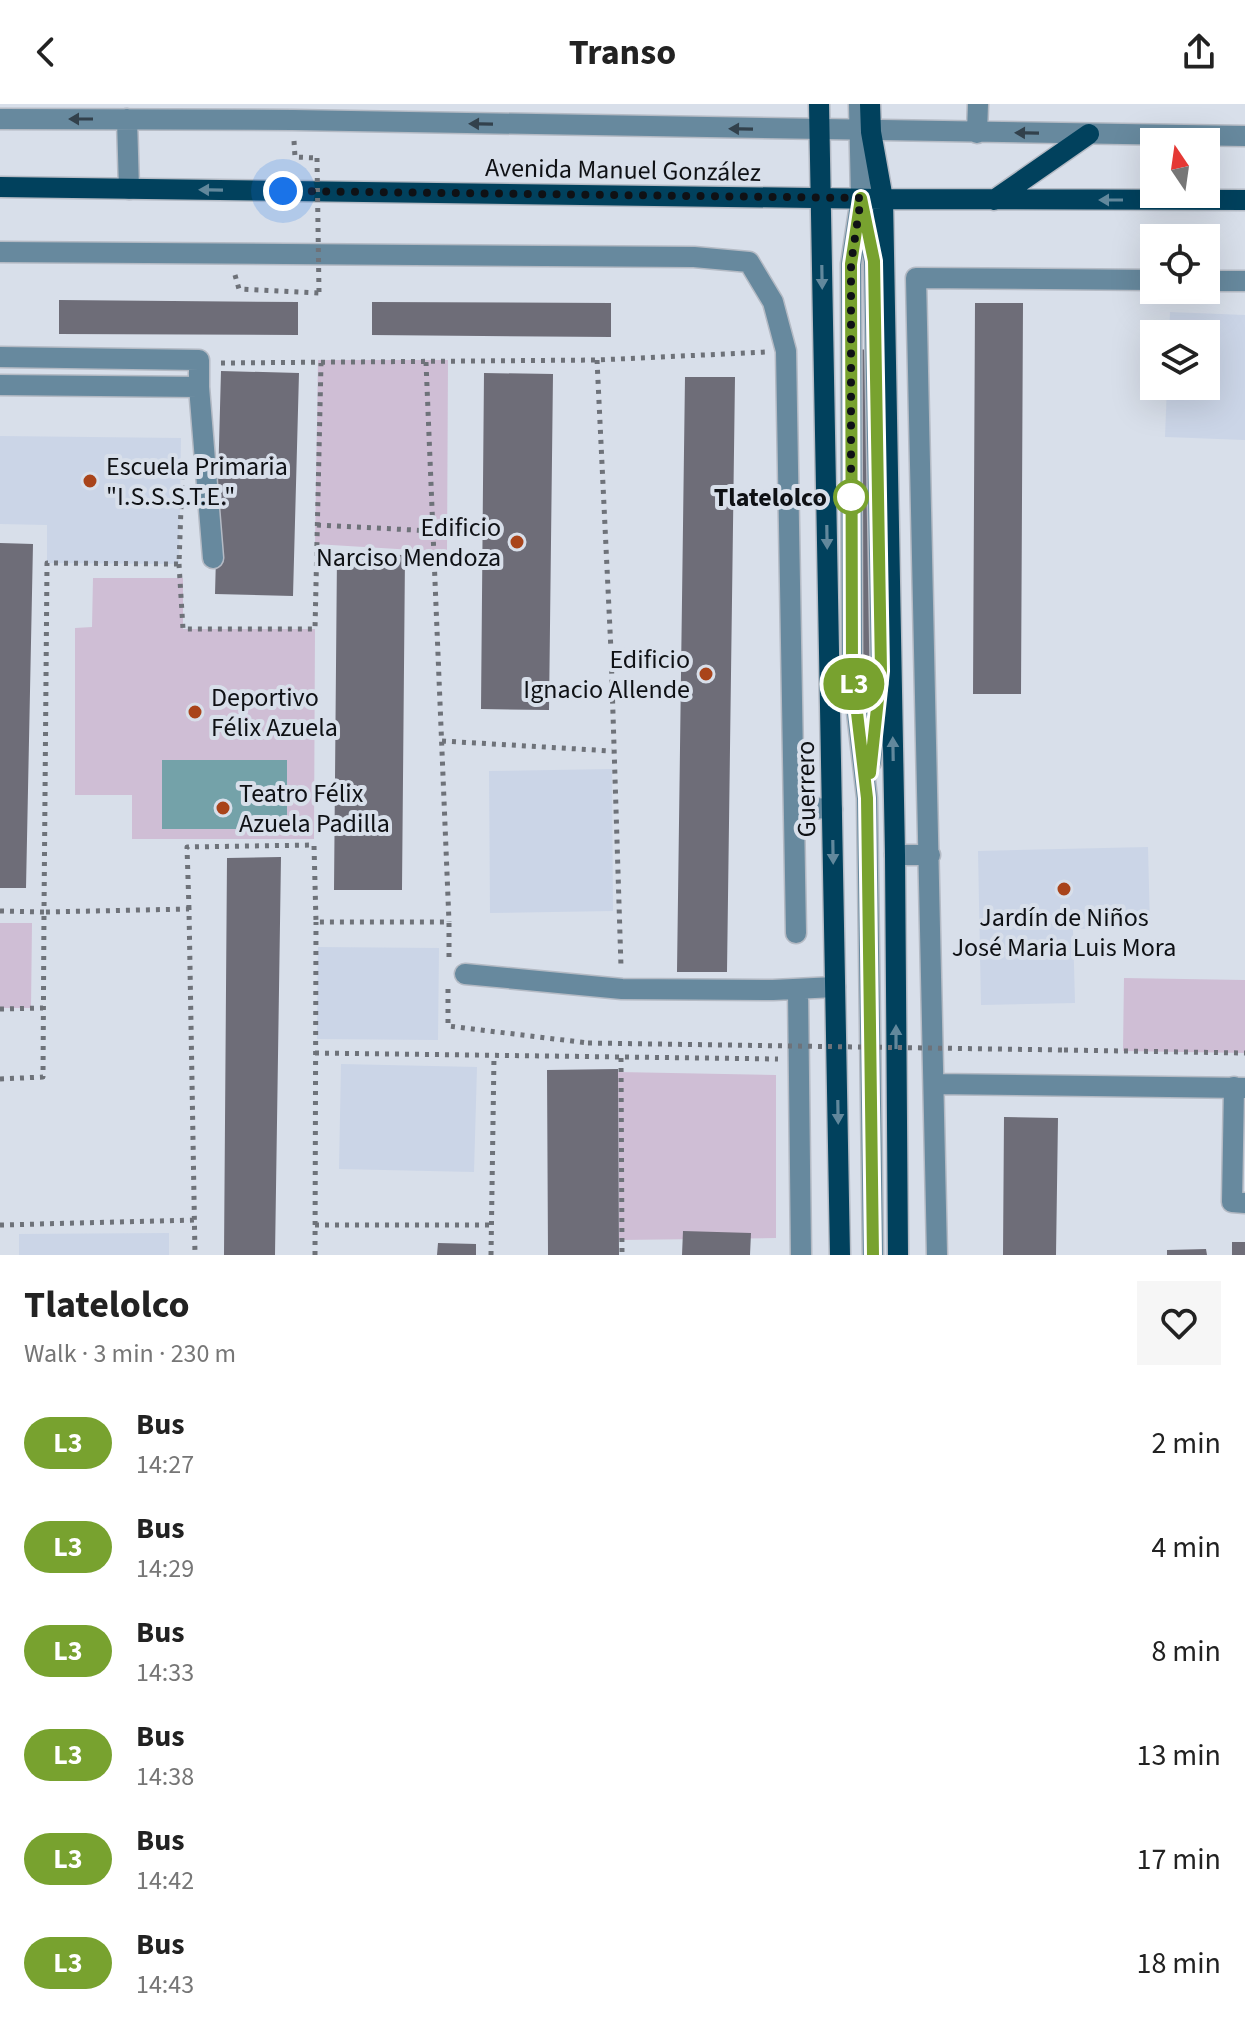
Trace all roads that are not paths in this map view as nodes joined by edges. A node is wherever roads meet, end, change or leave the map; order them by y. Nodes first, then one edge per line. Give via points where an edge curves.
1 (819, 104) edge
2 (859, 104) edge
3 (870, 104) edge
4 (978, 104) edge
5 (293, 112) edge
6 (0, 119) edge
7 (127, 119) junction
8 (819, 130) junction
9 (865, 132) junction
10 (977, 133) junction
11 (1089, 134) junction
12 (1245, 136) edge
13 (0, 187) edge
14 (129, 189) junction
15 (861, 198) junction
16 (821, 199) junction
17 (883, 199) junction
18 (994, 200) junction
19 (1245, 200) edge
20 (0, 252) edge
21 (1140, 280) edge
22 (1220, 281) edge
23 (1245, 281) edge
24 (0, 357) edge
25 (0, 385) edge
26 (199, 387) junction
27 (213, 558) dead end
28 (894, 795) junction
29 (927, 795) junction
30 (867, 798) junction
31 (794, 807) junction
32 (832, 809) junction
33 (895, 855) junction
34 (930, 855) junction
35 (796, 933) dead end
36 (454, 974) road end
37 (835, 987) junction
38 (798, 989) junction
39 (934, 1084) junction
40 (1239, 1088) edge
41 (1245, 1203) edge
42 (801, 1255) edge
43 (840, 1255) edge
44 (873, 1255) edge
45 (898, 1255) edge
46 (937, 1255) edge

1 - 8 main road, Guerrero
2 - 9 street
3 - 9 main road
4 - 10 street
5 - 7 street
8 -> 5 street
7 -> 6 street
7 - 14 street
8 - 9 street
8 - 16 main road, Guerrero
9 - 10 street
9 - 15 street
9 - 17 main road
11 -> 10 street
11 - 12 street
11 - 18 main road
13 - 14 main road, Avenida Manuel González
16 -> 14 main road, Avenida Manuel González
15 - 16 main road, Avenida Manuel González
15 - 17 main road, Avenida Manuel González
15 - 30 street via 851,264 852,670
15 - 30 street via 874,261 881,671
16 -> 32 main road, Guerrero
17 - 18 main road, Avenida Manuel González
28 -> 17 main road
19 -> 18 main road, Avenida Manuel González
20 - 31 street via 694,257 749,262 773,302 786,351
21 - 29 street via 916,278
22 - 23 street
24 - 26 street via 199,360
25 - 26 street
26 - 27 street
28 - 29 street
28 - 33 main road
29 - 34 street
30 - 44 street
31 - 32 street
31 - 35 street
32 -> 37 main road, Guerrero
33 - 34 street
45 -> 33 main road
34 - 39 street
36 - 38 street via 622,989
37 - 38 street
37 -> 43 main road, Guerrero
38 - 42 street
39 - 40 street
39 - 46 street
40 - 41 street via 1232,1202

